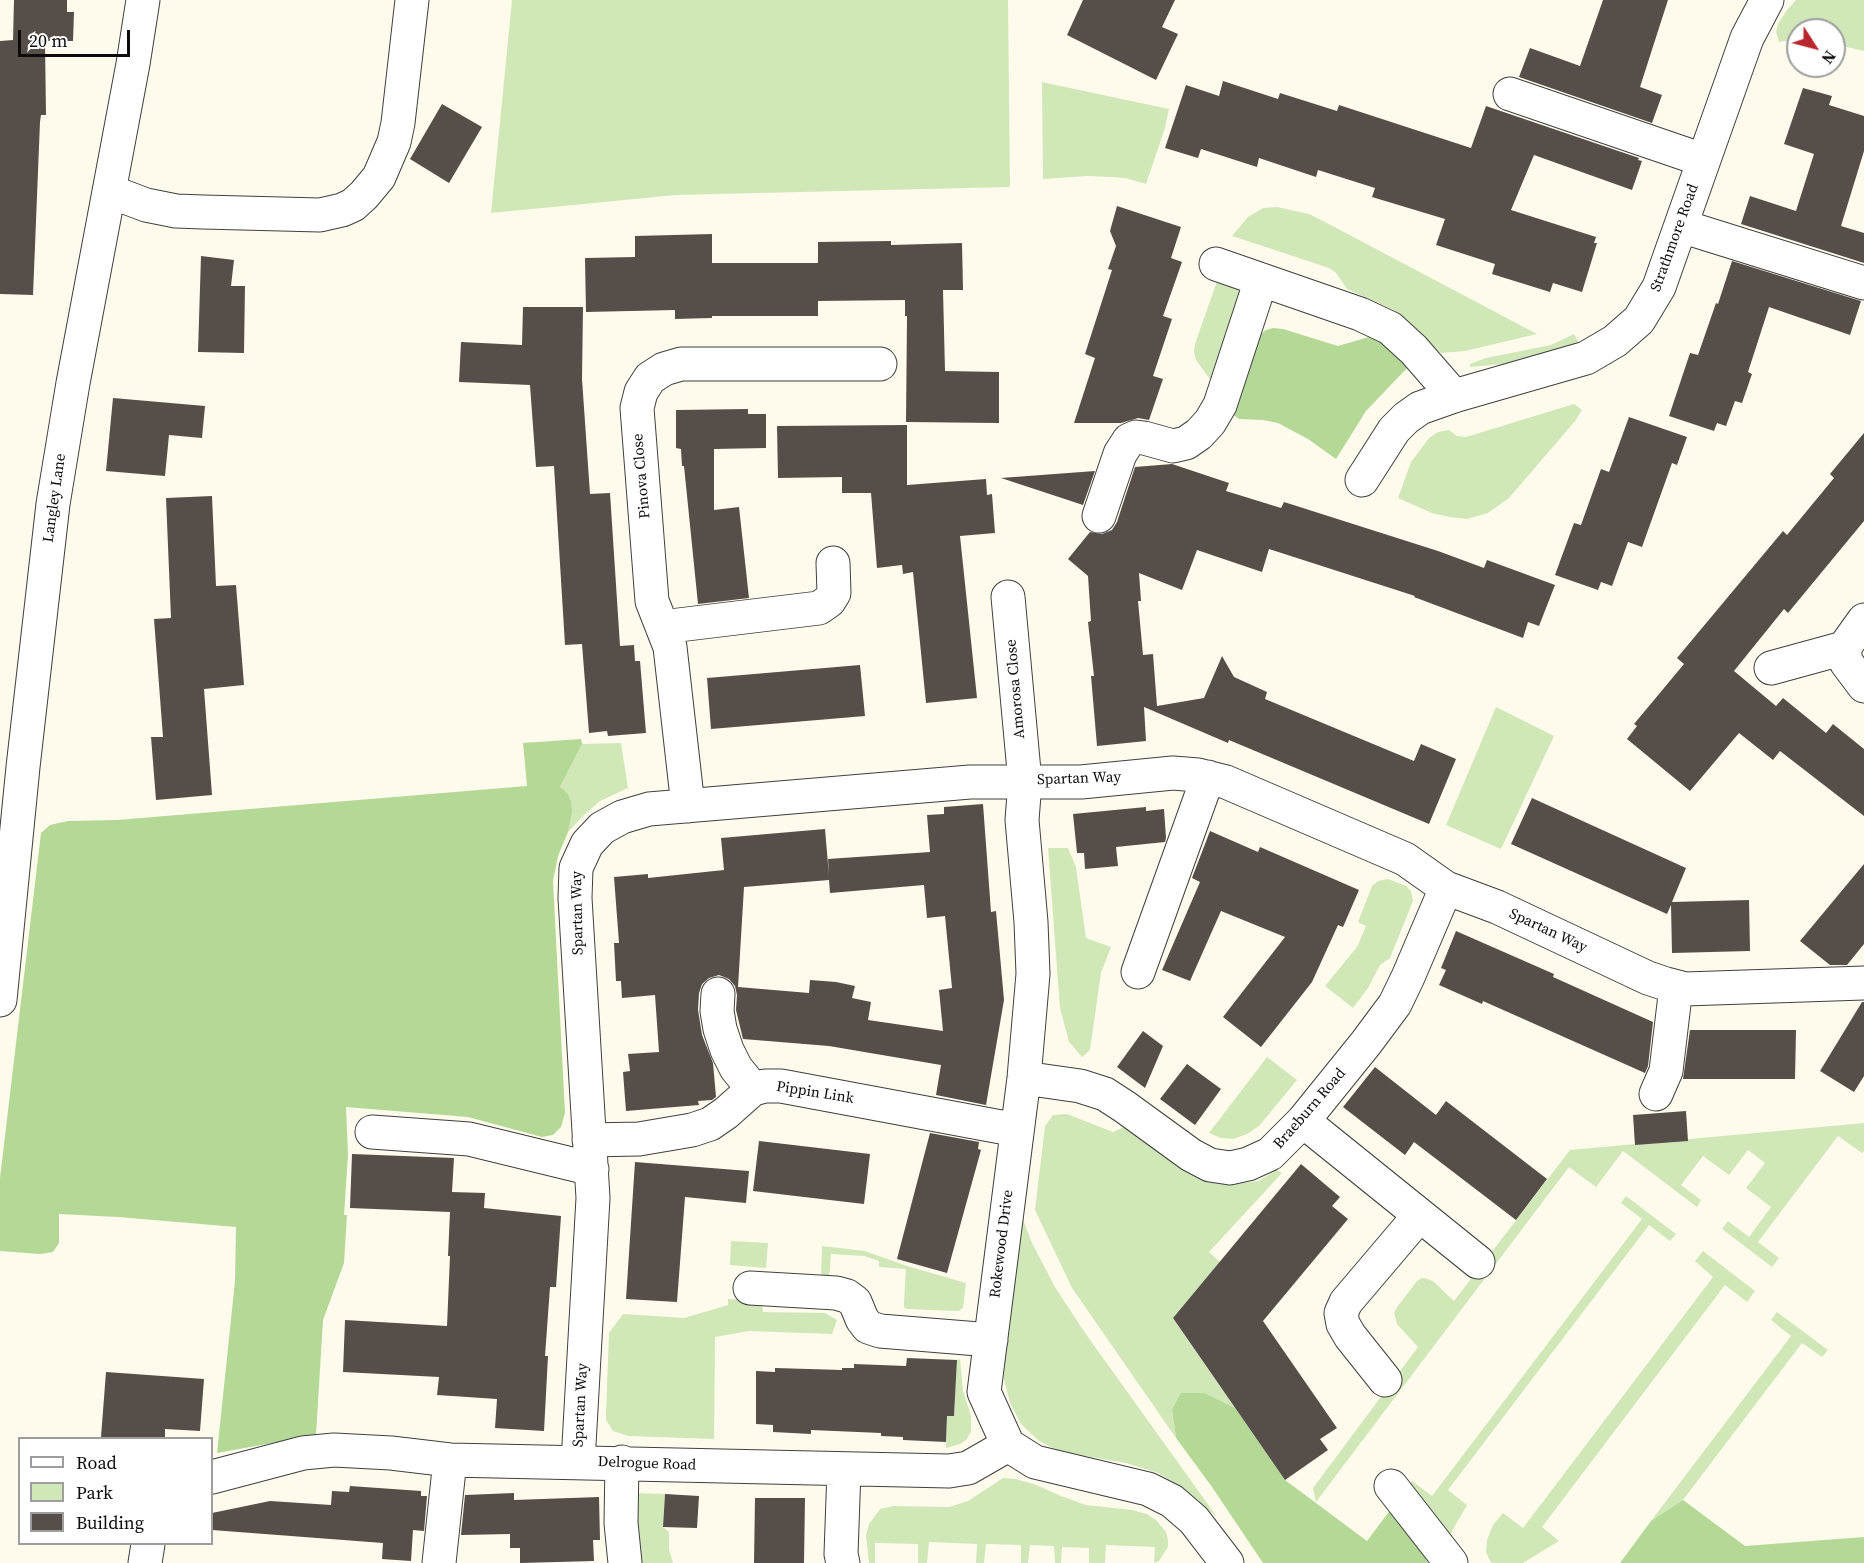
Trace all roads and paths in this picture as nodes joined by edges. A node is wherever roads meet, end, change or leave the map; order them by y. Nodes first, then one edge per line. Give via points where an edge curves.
1 (143, 0) edge
2 (412, 0) edge
3 (1767, 0) edge
4 (1510, 93) dead end
5 (1703, 160) junction
6 (109, 191) junction
7 (1681, 226) junction
8 (1216, 264) dead end
9 (1261, 280) junction
10 (1864, 283) edge
11 (880, 364) dead end
12 (1454, 396) junction
13 (1362, 480) dead end
14 (1099, 516) dead end
15 (833, 563) dead end
16 (1008, 597) dead end
17 (1864, 620) edge
18 (662, 627) junction
19 (1844, 648) junction
20 (1772, 668) dead end
21 (1864, 686) edge
22 (1208, 777) junction
23 (1025, 782) junction
24 (688, 806) junction
25 (1446, 888) junction
26 (1138, 972) dead end
27 (1864, 983) edge
28 (1676, 987) junction
29 (718, 994) dead end
30 (0, 1000) edge
31 (1024, 1078) junction
32 (753, 1089) junction
33 (1656, 1094) dead end
34 (1303, 1122) junction
35 (1017, 1130) junction
36 (372, 1132) dead end
37 (591, 1154) junction
38 (1419, 1216) junction
39 (1478, 1262) dead end
40 (750, 1288) dead end
41 (991, 1340) junction
42 (1385, 1380) dead end
43 (1008, 1445) junction
44 (450, 1460) junction
45 (578, 1462) junction
46 (622, 1462) junction
47 (844, 1470) junction
48 (213, 1477) edge
49 (1391, 1486) dead end
50 (148, 1545) edge
51 (1223, 1562) edge
52 (145, 1563) edge
53 (440, 1563) edge
54 (625, 1563) edge
55 (843, 1563) edge
56 (1451, 1563) edge

1 - 6 street, Langley Lane
2 - 6 street via 394,141 378,177 353,205 320,215 176,211
3 - 5 street, Strathmore Road via 1748,38
4 - 5 street
5 - 7 street, Strathmore Road
6 - 30 street, Langley Lane via 53,504
7 - 10 street
7 - 12 street, Strathmore Road via 1659,287 1639,320 1615,340 1586,358
8 - 9 street
9 - 12 street via 1390,328
9 - 14 street via 1220,405 1210,422 1186,443 1173,446 1144,438 1129,440 1120,454
11 - 18 street, Pinova Close via 681,364 650,378 637,408 652,601
12 - 13 street, Strathmore Road via 1420,408 1406,418
15 - 18 street via 834,593 819,608
16 - 23 street, Amorosa Close
17 - 19 street
18 - 24 street, Pinova Close via 670,647
19 - 20 street
19 - 21 street via 1846,662
22 - 23 street, Spartan Way via 1173,773 1081,782
22 - 25 street, Spartan Way via 1405,859
22 - 26 street
23 - 24 street, Spartan Way via 970,782
23 - 31 street, Rokewood Drive via 1022,820 1033,974
24 - 37 street, Spartan Way via 650,809 602,828 587,844 576,868
25 - 28 street, Spartan Way
25 - 34 street, Braeburn Road via 1395,1004
27 - 28 street, Spartan Way
28 - 33 street via 1666,1071
29 - 32 street via 717,1011 727,1050
31 - 34 street, Braeburn Road via 1080,1086 1105,1094 1210,1165 1230,1168 1248,1164 1269,1154
31 - 35 street, Rokewood Drive
32 - 35 street, Pippin Link via 781,1086
32 - 37 street via 710,1124
34 - 38 street
35 - 41 street, Rokewood Drive
36 - 37 street
37 - 45 street, Spartan Way via 593,1198
38 - 39 street
38 - 42 street via 1341,1313 1350,1336
40 - 41 street via 848,1296 868,1327 880,1331
41 - 43 street, Rokewood Drive via 984,1392
43 - 47 street, Delrogue Road via 968,1468 949,1471
43 - 51 street via 1035,1462 1148,1489 1172,1502 1194,1520
44 - 45 street, Delrogue Road
44 - 48 street, Delrogue Road via 334,1450 303,1453
44 - 53 street
45 - 46 street, Delrogue Road
46 - 47 street, Delrogue Road
46 - 54 street
47 - 55 street
49 - 56 street
50 - 52 street

